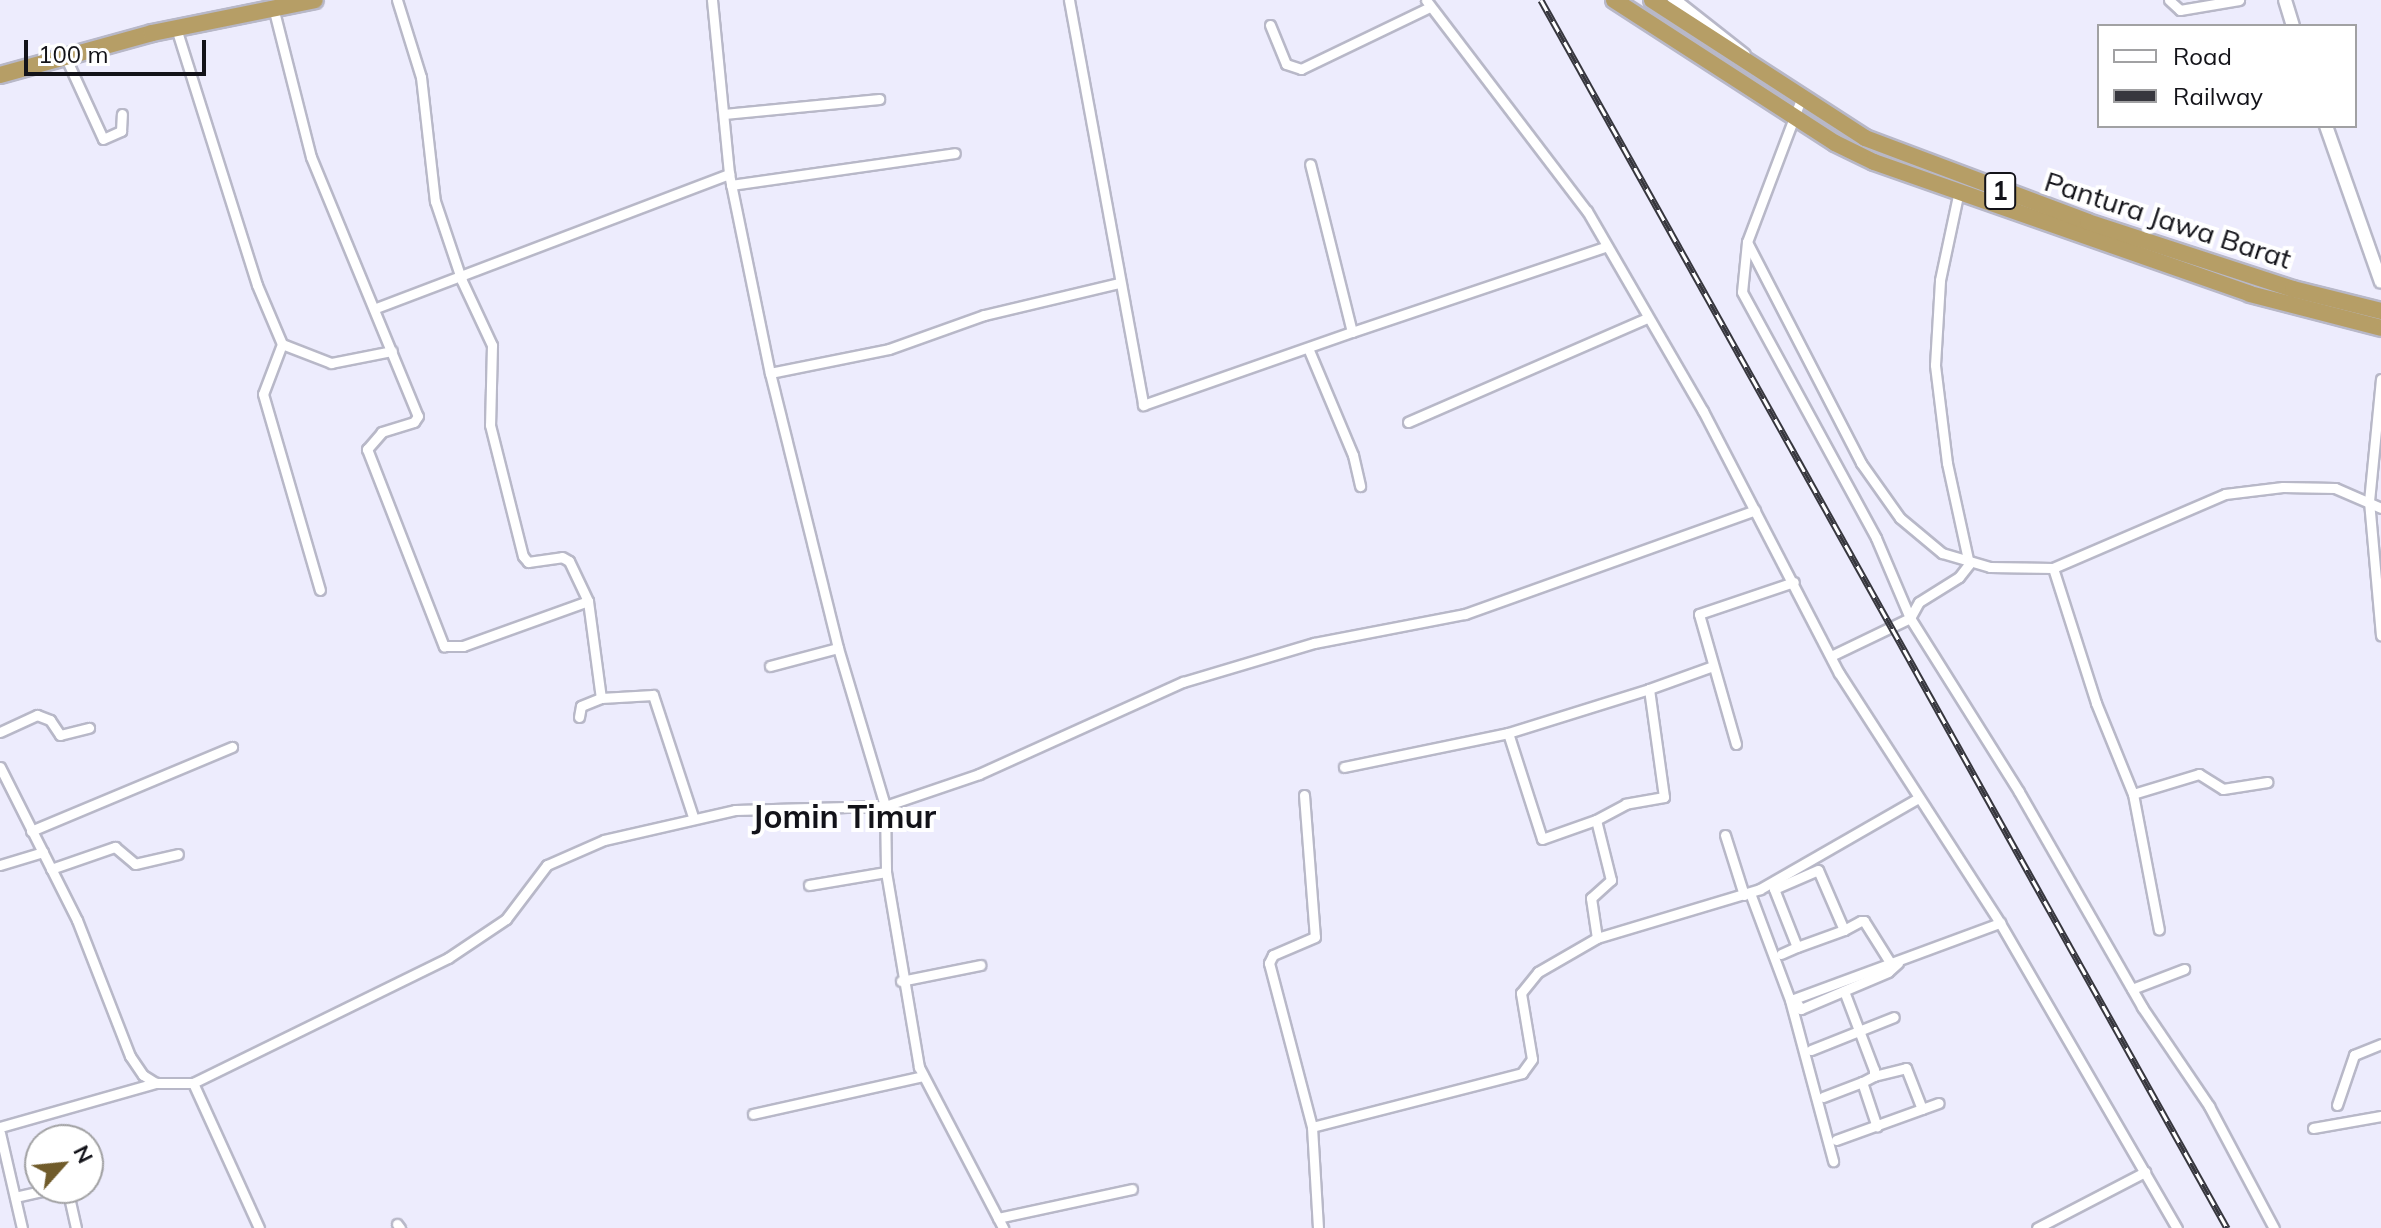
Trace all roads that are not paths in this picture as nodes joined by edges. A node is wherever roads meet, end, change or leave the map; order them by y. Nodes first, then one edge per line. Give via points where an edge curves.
1 (315, 0) edge
2 (397, 0) edge
3 (712, 0) edge
4 (1069, 0) edge
5 (1614, 0) edge
6 (1652, 0) edge
7 (1674, 0) edge
8 (2169, 0) edge
9 (2239, 0) edge
10 (2285, 0) edge
11 (1428, 3) edge
12 (273, 7) junction
13 (2292, 24) edge
14 (1270, 25) dead end
15 (176, 28) junction
16 (65, 56) junction
17 (1754, 70) junction
18 (0, 75) edge
19 (1753, 91) junction
20 (879, 99) dead end
21 (1801, 99) junction
22 (122, 114) dead end
23 (724, 114) junction
24 (1795, 117) junction
25 (2327, 128) edge
26 (955, 153) dead end
27 (1310, 164) dead end
28 (730, 180) junction
29 (1958, 195) junction
30 (1747, 242) junction
31 (1607, 246) junction
32 (460, 273) junction
33 (2381, 282) edge
34 (1119, 283) junction
35 (376, 308) junction
36 (2381, 311) edge
37 (1647, 318) junction
38 (2381, 328) edge
39 (1352, 332) junction
40 (282, 344) junction
41 (1308, 348) junction
42 (392, 351) junction
43 (770, 373) junction
44 (2381, 379) edge
45 (1408, 422) dead end
46 (1360, 486) dead end
47 (2369, 501) junction
48 (2381, 508) edge
49 (1755, 510) junction
50 (1969, 564) junction
51 (2053, 568) junction
52 (1794, 582) junction
53 (320, 590) dead end
54 (588, 601) junction
55 (1910, 618) junction
56 (2381, 635) edge
57 (838, 648) junction
58 (1831, 656) junction
59 (770, 666) dead end
60 (1713, 666) junction
61 (1649, 689) junction
62 (601, 698) junction
63 (579, 717) dead end
64 (89, 728) dead end
65 (0, 732) edge
66 (1508, 733) junction
67 (1736, 744) dead end
68 (232, 747) dead end
69 (0, 767) edge
70 (1344, 767) dead end
71 (2267, 782) dead end
72 (2133, 794) junction
73 (1304, 795) dead end
74 (1918, 798) junction
75 (885, 806) junction
76 (693, 817) junction
77 (1596, 820) junction
78 (31, 831) junction
79 (1725, 835) dead end
80 (43, 852) junction
81 (178, 854) dead end
82 (0, 865) edge
83 (51, 869) junction
84 (886, 872) junction
85 (809, 885) dead end
86 (1747, 894) junction
87 (2000, 923) junction
88 (1844, 930) junction
89 (2159, 930) dead end
90 (1597, 938) junction
91 (1797, 947) junction
92 (1781, 954) dead end
93 (980, 965) dead end
94 (1894, 965) junction
95 (2184, 969) dead end
96 (901, 981) junction
97 (2132, 989) junction
98 (1894, 1017) dead end
99 (1859, 1030) junction
100 (2381, 1044) edge
101 (1811, 1050) dead end
102 (923, 1076) junction
103 (1874, 1076) junction
104 (1862, 1082) junction
105 (156, 1083) junction
106 (193, 1083) junction
107 (1823, 1097) dead end
108 (1939, 1103) dead end
109 (2337, 1105) dead end
110 (1922, 1109) junction
111 (753, 1114) dead end
112 (2381, 1116) edge
113 (0, 1127) edge
114 (1312, 1127) junction
115 (1877, 1127) junction
116 (2313, 1128) dead end
117 (0, 1133) edge
118 (1836, 1140) dead end
119 (1833, 1161) dead end
120 (2145, 1172) junction
121 (1132, 1189) dead end
122 (24, 1195) edge
123 (15, 1197) junction
124 (71, 1204) edge
125 (1000, 1223) edge
126 (22, 1228) edge
127 (76, 1228) edge
128 (259, 1228) edge
129 (1318, 1228) edge
130 (2037, 1228) edge
131 (2177, 1228) edge
132 (2274, 1228) edge

1 - 12 highway
2 - 32 street via 421,77 435,201
3 - 23 street
4 - 34 street via 1103,169
5 - 19 highway, 1
6 - 17 highway, Pantura Jawa Barat / 1
7 - 17 street via 1731,40
8 - 9 street via 2180,10
10 - 13 street
11 - 14 street via 1301,69 1286,64
11 - 31 street via 1560,174
12 - 15 highway
12 - 35 street via 311,157
15 - 16 highway
15 - 40 street via 257,285
16 - 18 highway
16 - 22 street via 103,139 121,131
17 - 19 highway
17 - 21 highway, Pantura Jawa Barat / 1
19 - 24 highway, 1
20 - 23 street
21 - 24 street
21 - 36 highway, Pantura Jawa Barat / 1 via 1865,138 1975,182 2218,266
23 - 28 street
24 - 29 highway, 1 via 1856,154
24 - 30 street
25 - 33 street
26 - 28 street
27 - 39 street
28 - 32 street
28 - 43 street
29 - 38 highway, 1 via 2250,294
29 - 50 street via 1940,280 1935,365 1947,463
30 - 50 street via 1879,491 1919,537
30 - 55 street via 1742,292 1876,538
31 - 37 street
31 - 39 street
32 - 35 street
32 - 54 street via 492,345 490,425 523,556 528,562 567,559
34 - 41 street via 1145,406
34 - 43 street via 984,315 889,349
35 - 42 street
37 - 45 street
37 - 49 street
39 - 41 street
40 - 42 street via 331,363
40 - 53 street via 263,394
41 - 46 street via 1349,444
42 - 54 street via 418,417 382,432 367,449 444,646 463,646
43 - 57 street
44 - 47 street
47 - 48 street
47 - 51 street via 2313,486 2225,494
47 - 56 street
49 - 52 street
49 - 75 street via 1465,614 1314,643 1183,682 979,774
50 - 51 street
50 - 55 street via 1959,577 1919,602
51 - 72 street via 2096,703
52 - 58 street
52 - 60 street via 1699,614
54 - 62 street
55 - 58 street
55 - 97 street via 2019,792
57 - 59 street
57 - 75 street
58 - 74 street
60 - 61 street
60 - 67 street
61 - 66 street
61 - 77 street via 1664,797 1626,804
62 - 63 street via 581,706
62 - 76 street via 653,695
64 - 65 street via 60,735 50,720 37,715
66 - 70 street
66 - 77 street via 1542,839
68 - 78 street
69 - 78 street
71 - 72 street via 2223,789 2199,774
72 - 89 street
73 - 114 street via 1315,937 1273,955 1269,963
74 - 86 street
74 - 87 street
75 - 76 street via 782,805
75 - 84 street
76 - 106 street via 645,827 555,859 540,871 506,919 482,938
77 - 90 street via 1611,880 1591,898
78 - 80 street
79 - 86 street
80 - 82 street
80 - 83 street
81 - 83 street via 135,864 115,847
83 - 105 street via 77,920 130,1056
84 - 85 street
84 - 96 street
86 - 90 street
86 - 119 street via 1790,1000
87 - 94 street
87 - 120 street
88 - 91 street
88 - 91 street via 1819,871 1813,869 1774,889
88 - 94 street via 1866,923
90 - 114 street via 1524,986 1532,1059 1522,1073
91 - 92 street
93 - 96 street
94 - 99 street via 1842,987
95 - 97 street
96 - 102 street
97 - 132 street via 2209,1106
98 - 99 street
99 - 101 street
99 - 103 street
100 - 109 street via 2354,1055
102 - 111 street
102 - 125 street
103 - 104 street
103 - 110 street via 1906,1068
104 - 107 street
104 - 115 street
105 - 106 street
105 - 113 street
106 - 128 street
108 - 110 street
110 - 115 street
112 - 116 street
114 - 129 street
115 - 118 street
117 - 123 street
120 - 130 street
120 - 131 street
121 - 125 street
122 - 123 street
123 - 126 street
124 - 127 street

